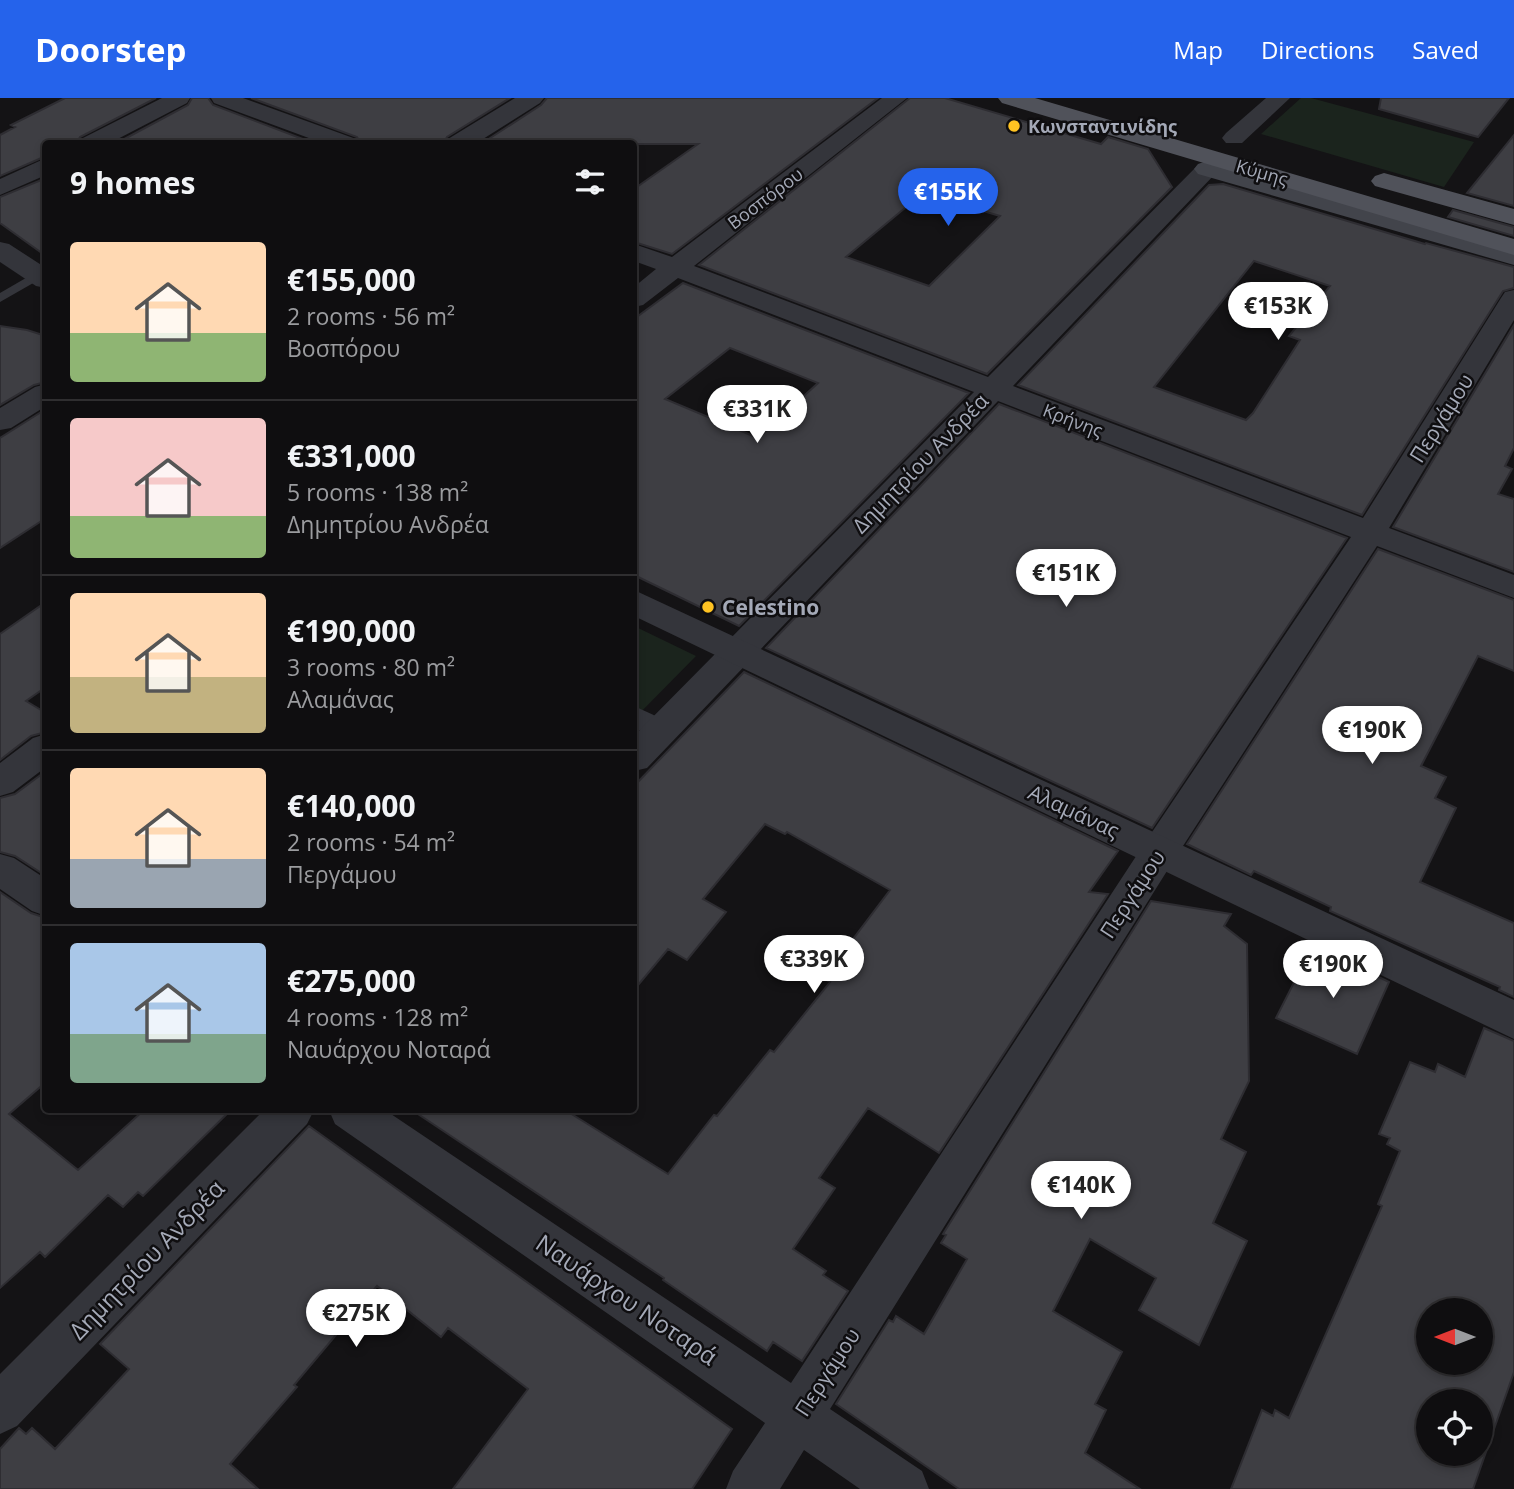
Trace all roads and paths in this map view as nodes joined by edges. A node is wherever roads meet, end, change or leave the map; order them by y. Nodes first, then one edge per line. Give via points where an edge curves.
1 (179, 98) edge
2 (222, 98) edge
3 (533, 98) edge
4 (897, 98) edge
5 (995, 98) edge
6 (1010, 98) edge
7 (1279, 98) edge
8 (1210, 131) dead end
9 (1234, 138) junction
10 (97, 140) edge
11 (337, 140) edge
12 (464, 140) edge
13 (1260, 145) dead end
14 (42, 167) edge
15 (1207, 169) junction
16 (1362, 174) dead end
17 (0, 188) edge
18 (1465, 201) dead end
19 (1514, 215) edge
20 (1514, 247) edge
21 (0, 250) edge
22 (637, 253) edge
23 (1514, 257) edge
24 (674, 268) junction
25 (42, 278) edge
26 (637, 297) edge
27 (0, 298) edge
28 (1514, 298) edge
29 (992, 389) junction
30 (42, 395) edge
31 (0, 421) edge
32 (1369, 534) junction
33 (1514, 587) edge
34 (637, 604) edge
35 (736, 653) junction
36 (637, 718) edge
37 (661, 730) junction
38 (42, 750) edge
39 (637, 755) edge
40 (0, 782) edge
41 (1159, 852) junction
42 (0, 869) edge
43 (42, 897) edge
44 (1514, 1020) edge
45 (289, 1113) edge
46 (354, 1113) edge
47 (0, 1409) edge
48 (799, 1416) junction
49 (751, 1489) edge
50 (904, 1489) edge

1 - 10 street
2 - 11 street
3 - 12 street
4 - 24 street, Βοσπόρου
5 - 15 main road
6 - 20 main road, Κύμης
7 - 9 street
8 - 9 main road, Κύμης
9 - 13 main road, Κύμης
14 - 17 street
15 - 23 main road, Κύμης
15 - 29 street, Δημητρίου Ανδρέα
16 - 19 main road
18 - 19 street
21 - 25 street
22 - 24 street, Κρήνης
24 - 26 street, Βοσπόρου
24 - 29 street, Κρήνης
25 - 27 lane
28 - 32 street, Περγάμου
29 - 32 street, Κρήνης
29 - 35 street, Δημητρίου Ανδρέα
30 - 31 street
32 - 33 street, Κρήνης
32 - 41 street, Περγάμου
34 - 35 street, Αλαμάνας
35 - 37 street, Δημητρίου Ανδρέα
35 - 41 street, Αλαμάνας
36 - 37 street
37 - 39 street, Δημητρίου Ανδρέα
38 - 40 street
41 - 44 street, Αλαμάνας
41 - 48 street, Περγάμου
42 - 43 street
45 - 47 street, Δημητρίου Ανδρέα
46 - 48 street, Ναυάρχου Νοταρά
48 - 49 street, Περγάμου
48 - 50 street, Ναυάρχου Νοταρά

